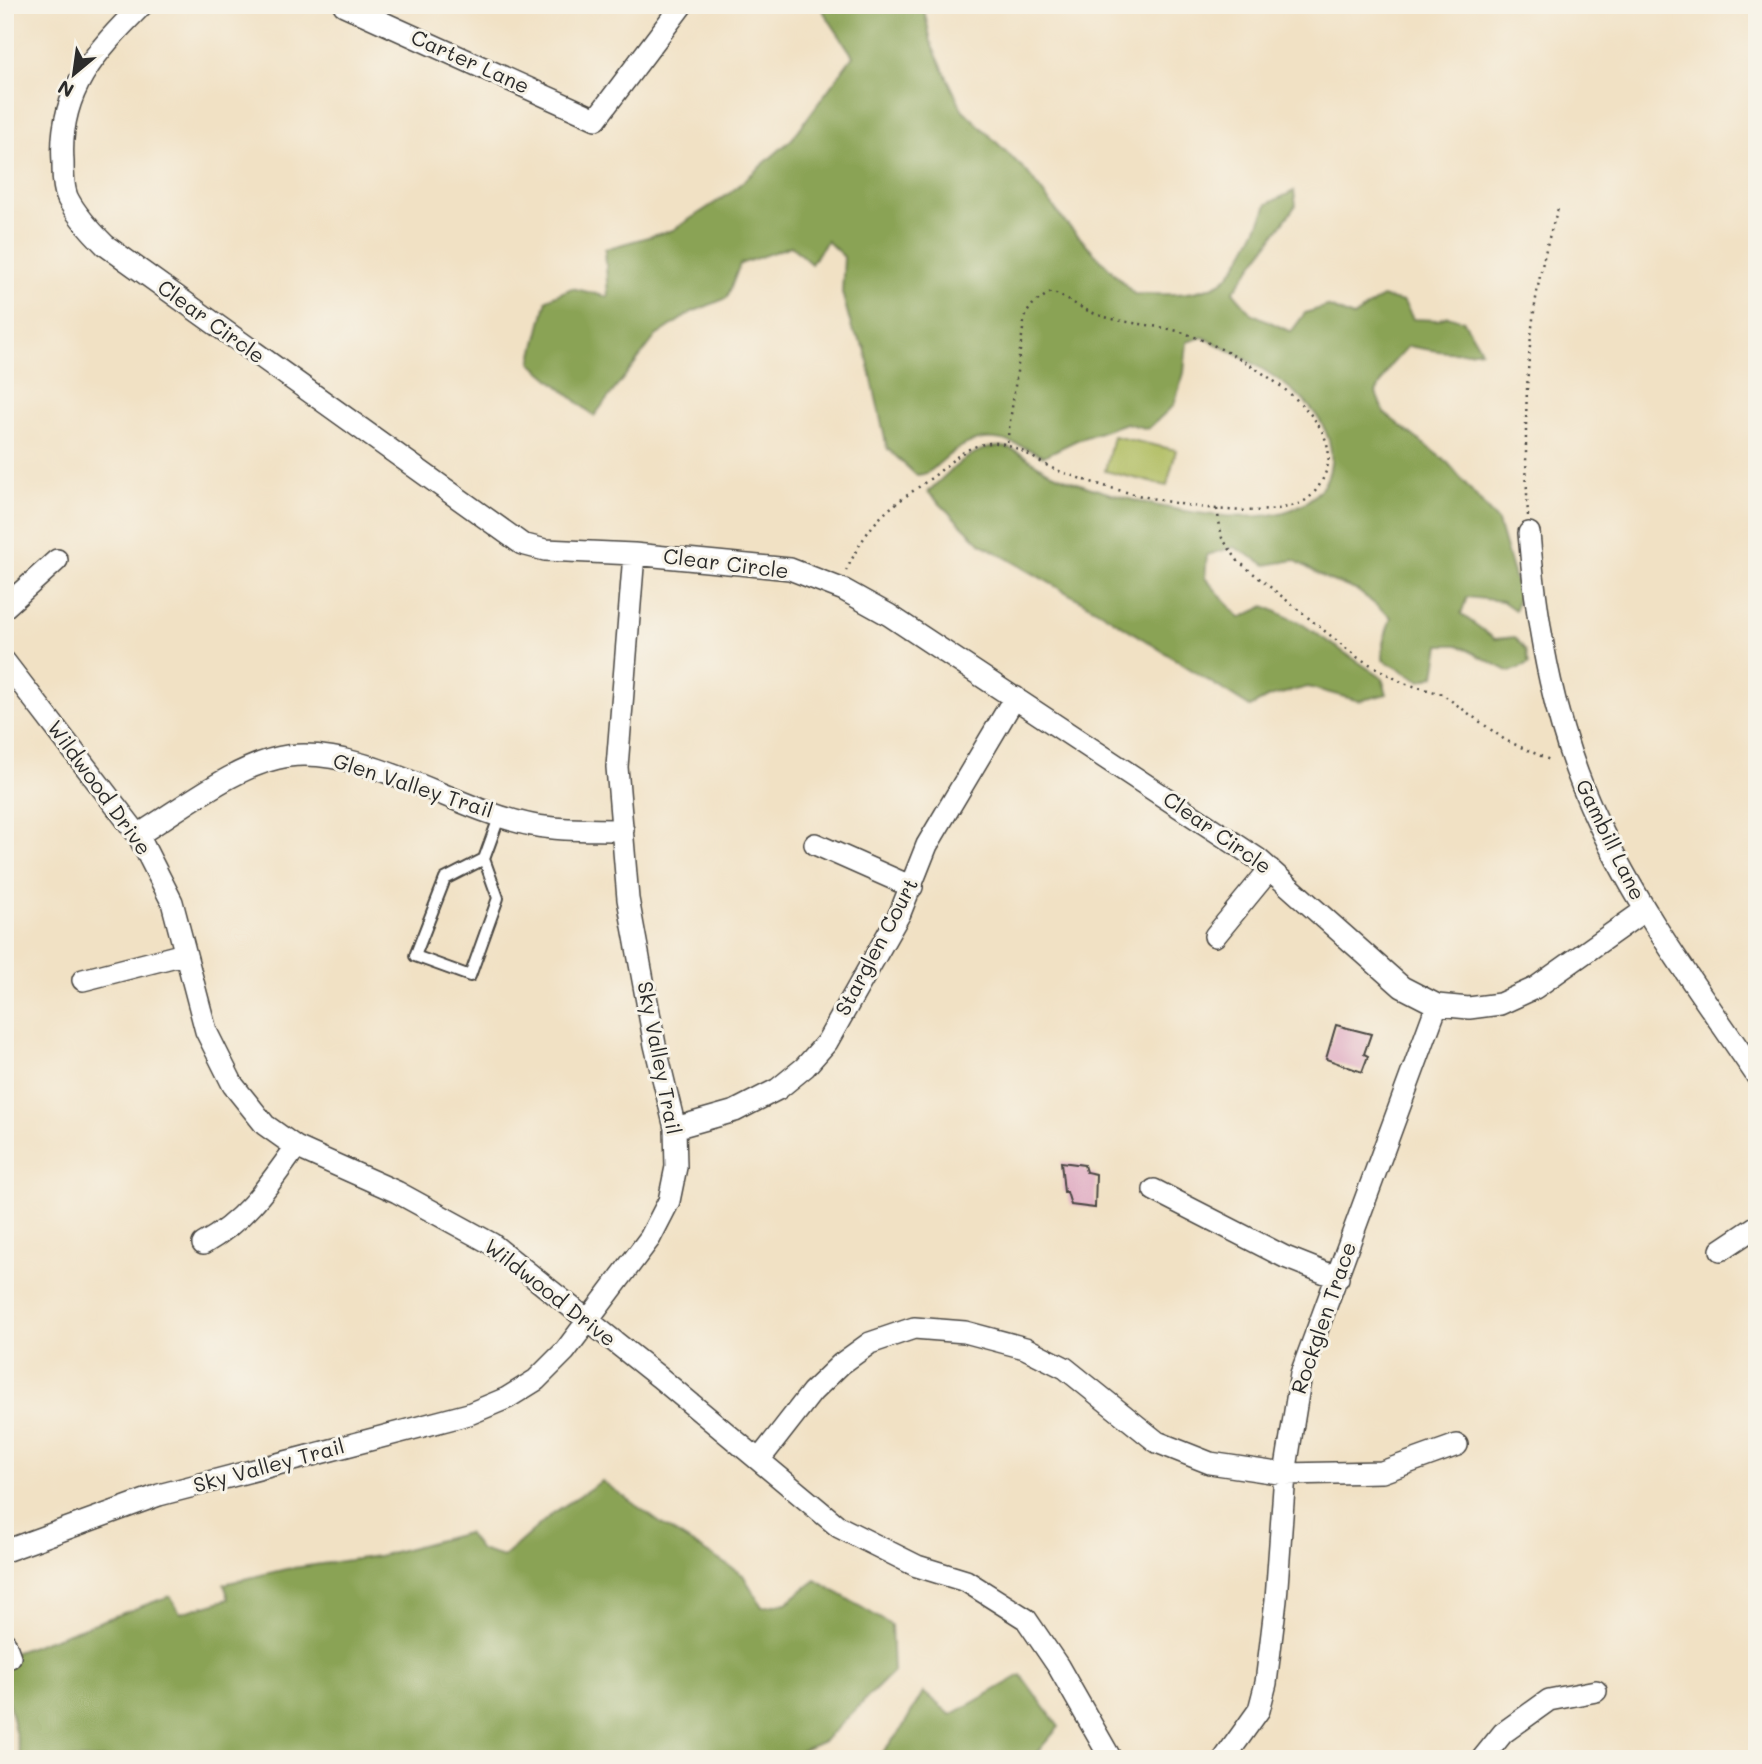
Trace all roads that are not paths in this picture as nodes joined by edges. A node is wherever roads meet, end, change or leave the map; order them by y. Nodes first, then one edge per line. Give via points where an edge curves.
1 (142, 5) edge
2 (344, 5) edge
3 (682, 5) edge
4 (1529, 533) road end
5 (634, 554) junction
6 (57, 560) dead end
7 (5, 607) edge
8 (5, 662) edge
9 (1015, 697) junction
10 (500, 815) junction
11 (623, 830) junction
12 (138, 835) junction
13 (815, 844) dead end
14 (484, 859) junction
15 (1270, 869) junction
16 (912, 887) junction
17 (1645, 910) junction
18 (1215, 936) dead end
19 (184, 954) junction
20 (83, 980) dead end
21 (1437, 1005) junction
22 (1757, 1076) edge
23 (675, 1128) junction
24 (296, 1147) junction
25 (1154, 1190) dead end
26 (1757, 1226) edge
27 (202, 1244) dead end
28 (1721, 1250) dead end
29 (1338, 1278) junction
30 (587, 1322) junction
31 (1457, 1445) dead end
32 (759, 1460) junction
33 (1285, 1474) junction
34 (5, 1551) edge
35 (1596, 1691) dead end
36 (1111, 1759) edge
37 (1224, 1759) edge
38 (1482, 1759) edge

1 - 5 street, Clear Circle via 104,43 79,78 61,127 66,197 87,226 105,246 522,544 545,550
2 - 3 street, Carter Lane via 596,119
4 - 17 street, Gambill Lane via 1544,656 1574,763 1598,823
5 - 9 street, Clear Circle via 790,569 844,590 883,612
5 - 11 street, Sky Valley Trail via 618,767
6 - 7 street
8 - 12 street, Wildwood Drive
9 - 15 street, Clear Circle
9 - 16 street, Starglen Court via 927,845
10 - 11 street, Glen Valley Trail via 532,825
10 - 12 street, Glen Valley Trail via 339,757 288,756 226,781
10 - 14 lane
11 - 23 street, Sky Valley Trail via 628,899
12 - 19 street, Wildwood Drive via 172,902
13 - 16 street
14 - 14 lane via 498,898 470,976 415,956 445,878
15 - 18 street
15 - 21 street, Clear Circle via 1402,987
16 - 23 street, Starglen Court via 827,1042 805,1067 778,1090 734,1111
17 - 21 street, Clear Circle via 1524,992 1469,1008
17 - 22 street, Gambill Lane
19 - 20 street
19 - 24 street, Wildwood Drive via 206,1031 233,1085 265,1125
21 - 29 street, Rockglen Trace
23 - 30 street, Sky Valley Trail via 676,1167 669,1201 626,1274
24 - 27 street via 230,1229
24 - 30 street, Wildwood Drive via 397,1192 492,1244
25 - 29 street via 1285,1257
26 - 28 street
29 - 33 street, Rockglen Trace via 1301,1374
30 - 32 street, Wildwood Drive
30 - 34 street, Sky Valley Trail via 536,1380 469,1414 159,1495
31 - 33 street via 1382,1472
32 - 33 street via 812,1392 841,1364 870,1343 914,1328 965,1332 1026,1348 1065,1368 1168,1447 1210,1463
32 - 36 street, Wildwood Drive via 839,1527 917,1566 966,1581 1026,1619
33 - 37 street, Rockglen Trace via 1266,1683 1259,1710
35 - 38 street via 1549,1700 1503,1733

